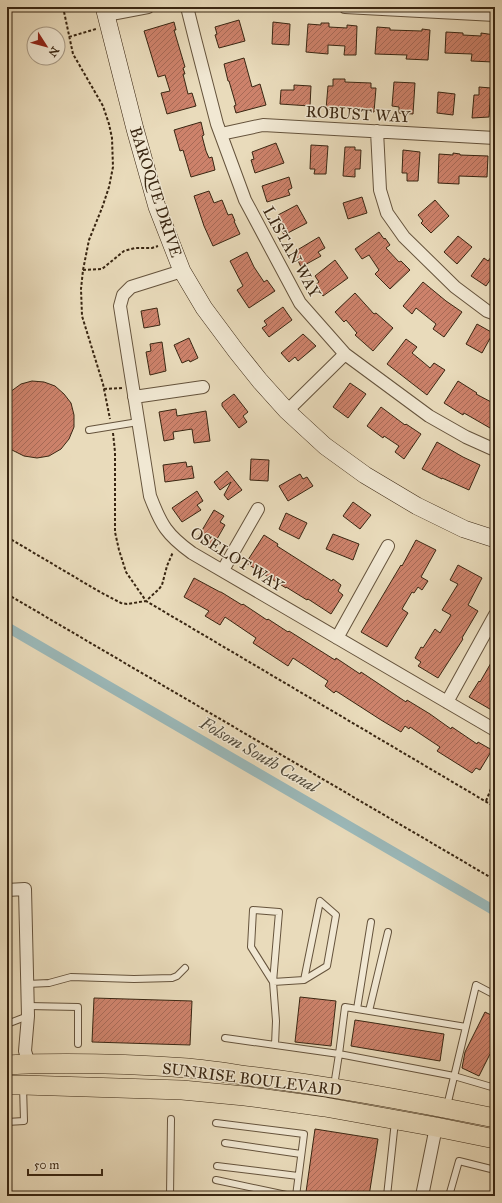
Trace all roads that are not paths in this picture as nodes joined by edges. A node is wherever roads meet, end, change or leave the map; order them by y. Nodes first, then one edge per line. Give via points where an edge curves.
1 (148, 7) edge
2 (187, 7) edge
3 (345, 7) edge
4 (429, 9) edge
5 (495, 15) edge
6 (106, 16) edge
7 (377, 131) junction
8 (221, 134) junction
9 (495, 138) edge
10 (182, 271) junction
11 (495, 314) edge
12 (345, 354) junction
13 (203, 387) dead end
14 (134, 392) junction
15 (287, 410) junction
16 (138, 422) junction
17 (89, 430) dead end
18 (495, 450) edge
19 (258, 509) dead end
20 (495, 539) edge
21 (388, 546) dead end
22 (223, 570) junction
23 (495, 615) edge
24 (337, 638) junction
25 (447, 702) junction
26 (495, 730) edge
27 (7, 890) edge
28 (371, 922) dead end
29 (388, 932) dead end
30 (185, 968) dead end
31 (304, 980) junction
32 (273, 982) junction
33 (27, 984) junction
34 (495, 995) edge
35 (357, 1009) junction
36 (369, 1011) junction
37 (28, 1012) junction
38 (7, 1024) edge
39 (466, 1027) junction
40 (225, 1038) dead end
41 (78, 1044) dead end
42 (275, 1045) junction
43 (339, 1054) junction
44 (29, 1064) junction
45 (7, 1065) edge
46 (148, 1066) junction
47 (7, 1073) edge
48 (454, 1076) junction
49 (15, 1085) edge
50 (334, 1088) junction
51 (495, 1088) edge
52 (325, 1107) junction
53 (439, 1107) junction
54 (495, 1118) edge
55 (171, 1119) dead end
56 (395, 1120) junction
57 (7, 1122) edge
58 (216, 1123) dead end
59 (495, 1126) edge
60 (436, 1127) junction
61 (495, 1139) edge
62 (225, 1143) dead end
63 (301, 1154) junction
64 (217, 1166) dead end
65 (495, 1170) edge
66 (298, 1176) junction
67 (216, 1180) dead end
68 (170, 1196) edge
69 (291, 1196) edge
70 (296, 1196) edge
71 (387, 1196) edge
72 (422, 1196) edge
73 (449, 1196) edge

1 - 6 street
2 - 8 street, LISTAN WAY
3 - 4 street
4 - 5 street
6 - 10 street, BAROQUE DRIVE via 134,129 157,206
7 - 8 street, ROBUST WAY via 263,125
7 - 9 street, ROBUST WAY
7 - 11 street via 380,190 387,213 404,237 455,287
8 - 12 street, LISTAN WAY via 245,200 300,303
10 - 14 street, OSELOT WAY via 131,287 123,295 120,306
10 - 15 street, BAROQUE DRIVE via 204,308 236,351
12 - 15 street
12 - 18 street, LISTAN WAY via 429,416 466,438
13 - 14 street
14 - 16 street, OSELOT WAY
15 - 20 street, BAROQUE DRIVE via 326,446 365,475 417,506 464,529
16 - 17 lane
16 - 22 street, OSELOT WAY via 150,496 158,517 178,542
19 - 22 street
21 - 24 street
22 - 24 street, OSELOT WAY
23 - 25 street
24 - 25 street, OSELOT WAY
25 - 26 street, OSELOT WAY
27 - 33 street via 25,889
28 - 35 lane
29 - 36 lane
30 - 33 lane via 172,978 71,977 49,983
31 - 31 lane via 327,966 336,915 320,902
31 - 32 lane
32 - 32 lane via 279,912 253,910 251,947
32 - 42 lane
33 - 37 street
34 - 39 lane via 476,985
35 - 36 lane
35 - 43 lane via 344,1007
36 - 39 lane
37 - 38 lane
37 - 41 lane via 78,1007
37 - 44 street via 25,1051
39 - 48 lane
40 - 42 lane
42 - 43 lane
43 - 48 lane
43 - 50 lane
44 - 45 main road, SUNRISE BOULEVARD
44 - 46 main road, SUNRISE BOULEVARD
44 - 47 main road via 16,1073
46 - 49 main road via 135,1076 39,1074
46 - 50 main road, SUNRISE BOULEVARD via 189,1068
48 - 51 lane
48 - 53 lane
49 - 52 main road, SUNRISE BOULEVARD via 182,1090
49 - 57 lane via 24,1121
50 - 53 main road, SUNRISE BOULEVARD
52 - 53 main road via 344,1098 421,1111
52 - 56 main road, SUNRISE BOULEVARD
53 - 54 main road, SUNRISE BOULEVARD
55 - 68 lane
56 - 60 main road, SUNRISE BOULEVARD
56 - 71 lane
58 - 63 lane via 304,1134
59 - 60 main road via 454,1116 446,1118
60 - 61 main road, SUNRISE BOULEVARD
60 - 72 street
62 - 63 lane
63 - 66 lane
64 - 66 lane
65 - 73 lane via 459,1161
66 - 70 lane
67 - 69 lane

